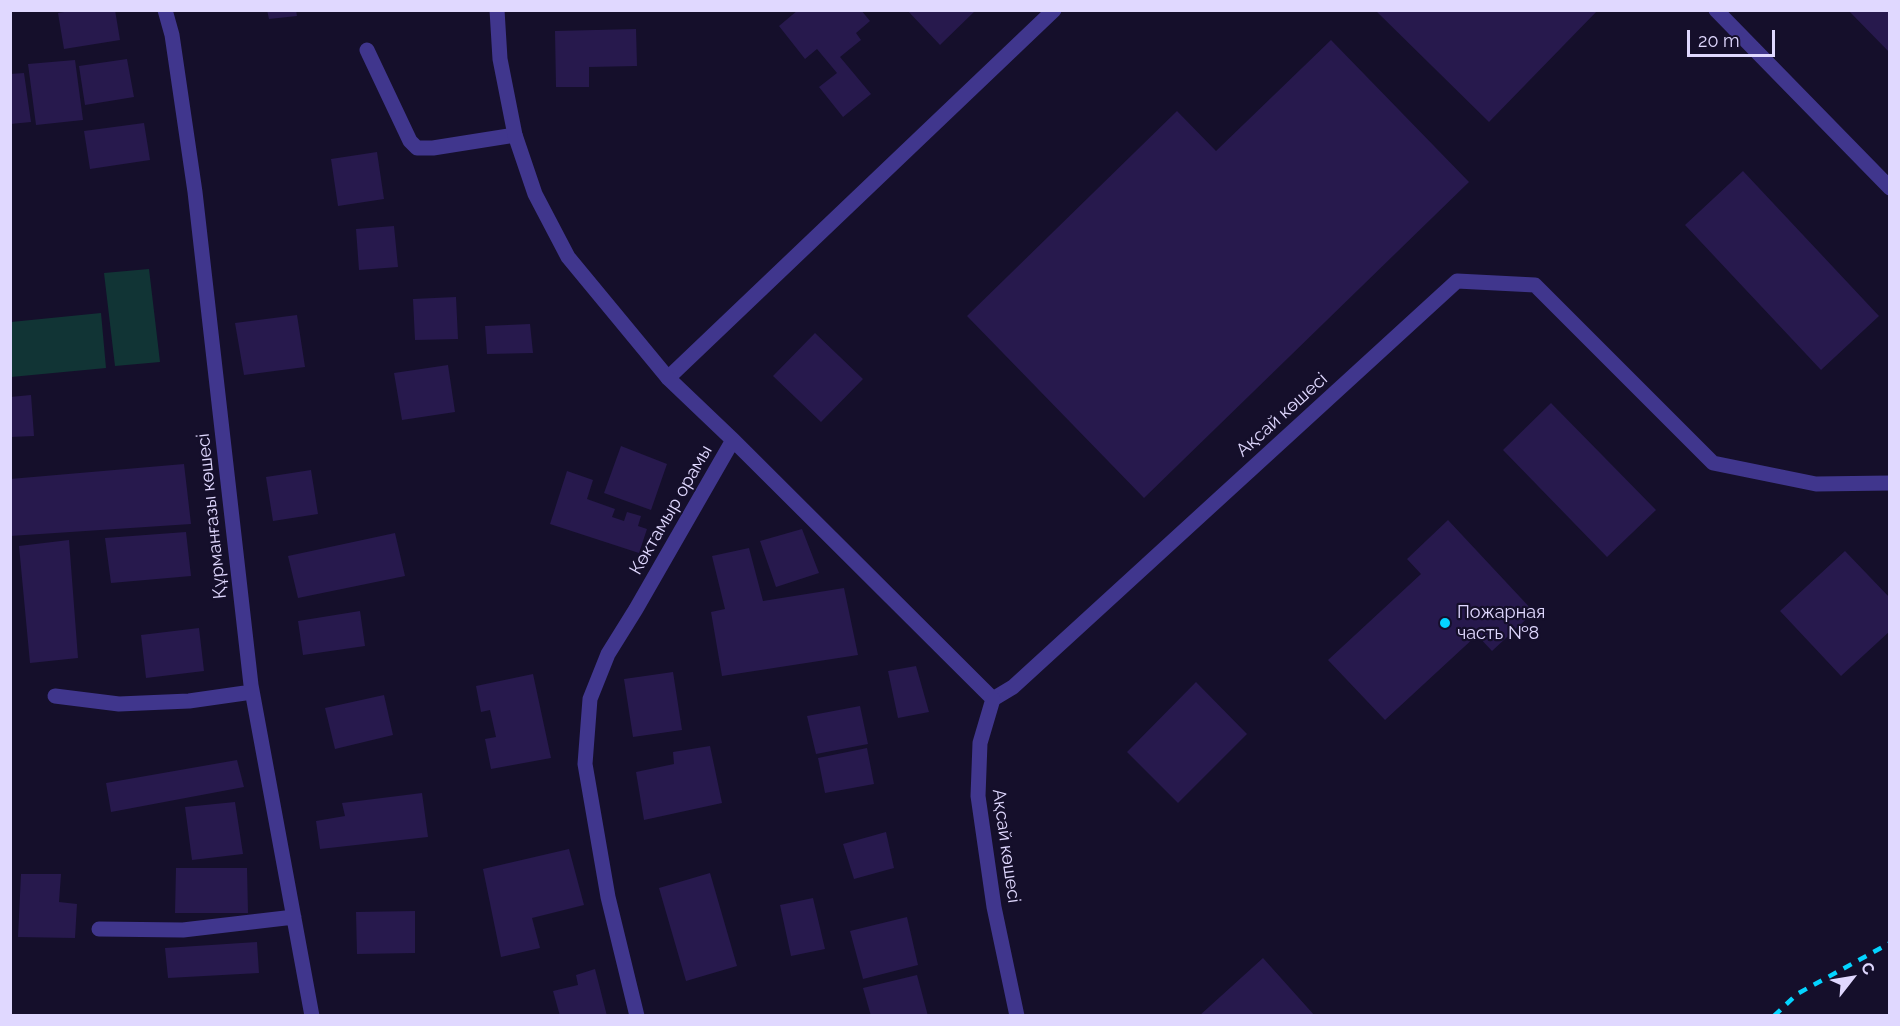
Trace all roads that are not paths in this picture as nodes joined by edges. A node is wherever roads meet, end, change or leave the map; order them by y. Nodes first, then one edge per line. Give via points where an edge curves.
1 (165, 10) edge
2 (497, 10) edge
3 (1054, 10) edge
4 (1716, 10) edge
5 (367, 50) dead end
6 (515, 135) junction
7 (1890, 188) edge
8 (668, 378) junction
9 (734, 440) junction
10 (1890, 483) edge
11 (252, 692) junction
12 (55, 696) dead end
13 (993, 699) junction
14 (294, 917) junction
15 (99, 929) dead end
16 (312, 1016) edge
17 (637, 1016) edge
18 (1017, 1016) edge

1 - 11 street, Құрманғазы көшесі via 195,192
2 - 6 street, Көктамыр орамы via 500,59
3 - 8 street
4 - 7 street
5 - 6 street via 410,141 417,148
6 - 8 street, Көктамыр орамы via 535,194 568,257
8 - 9 street, Көктамыр орамы
9 - 13 street
9 - 17 street, Көктамыр орамы via 608,654 590,699 585,764 608,897
10 - 13 street, Ақсай көшесі via 1816,484 1713,463 1535,285 1457,281 1013,687
11 - 12 street via 189,701 119,704
11 - 14 street, Құрманғазы көшесі
13 - 18 street, Ақсай көшесі via 980,743 978,796 994,907
14 - 15 street via 183,930
14 - 16 street, Құрманғазы көшесі

